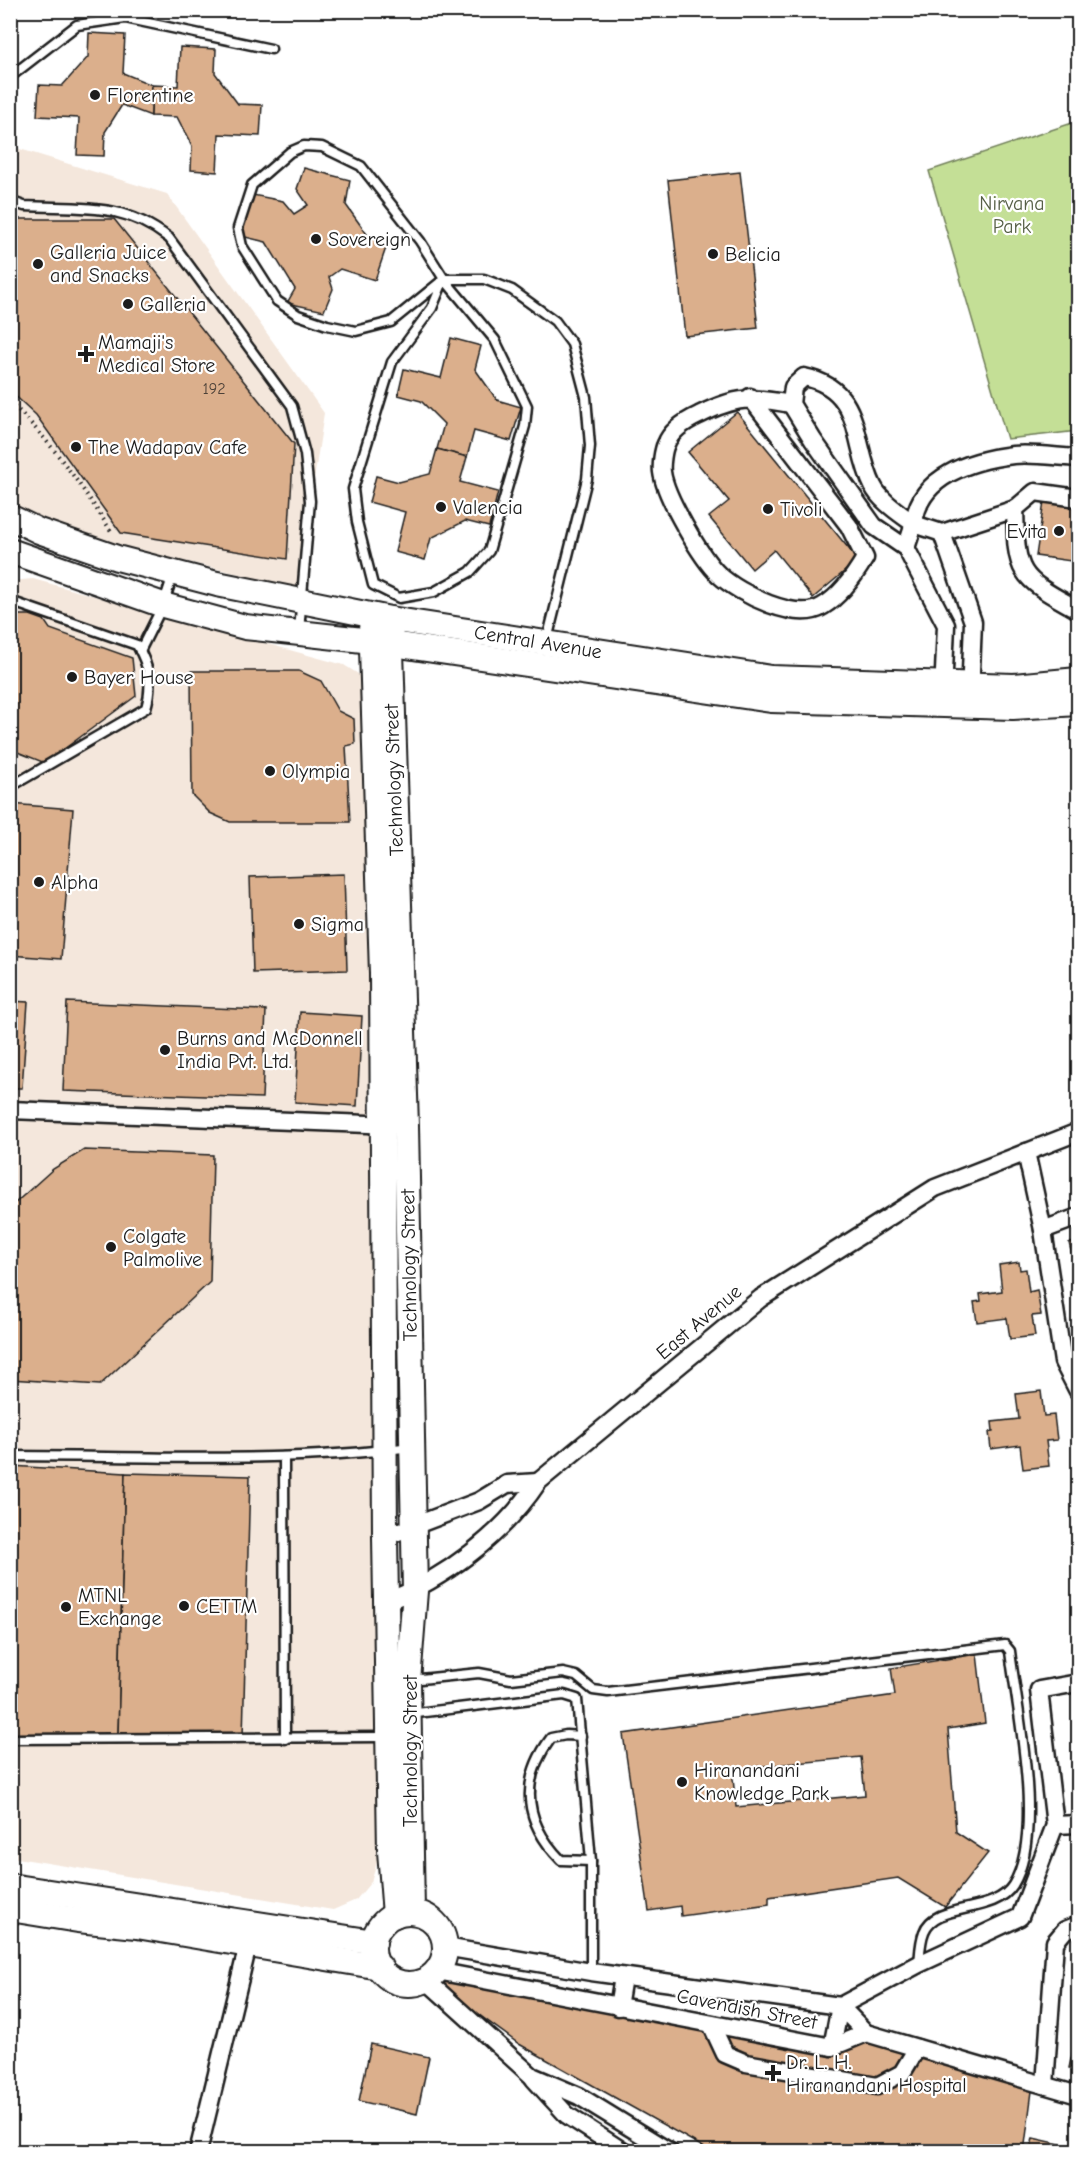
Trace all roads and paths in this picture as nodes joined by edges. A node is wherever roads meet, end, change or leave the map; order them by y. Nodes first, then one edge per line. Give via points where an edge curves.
1 (122, 14) edge
2 (272, 49) dead end
3 (10, 74) edge
4 (10, 201) edge
5 (444, 279) junction
6 (750, 397) junction
7 (10, 402) edge
8 (791, 404) junction
9 (1078, 458) edge
10 (1078, 498) edge
11 (1015, 509) junction
12 (10, 517) edge
13 (914, 524) junction
14 (942, 533) junction
15 (906, 548) junction
16 (10, 552) edge
17 (117, 558) junction
18 (173, 574) junction
19 (110, 587) junction
20 (10, 601) edge
21 (303, 602) junction
22 (163, 605) junction
23 (1078, 610) edge
24 (380, 617) junction
25 (973, 632) junction
26 (946, 633) junction
27 (299, 634) junction
28 (381, 643) junction
29 (547, 644) junction
30 (140, 651) junction
31 (1078, 680) edge
32 (943, 694) junction
33 (970, 695) junction
34 (1078, 703) edge
35 (10, 787) edge
36 (10, 1110) edge
37 (394, 1125) junction
38 (1078, 1132) edge
39 (1026, 1152) junction
40 (1078, 1217) edge
41 (1043, 1230) junction
42 (1078, 1391) edge
43 (412, 1447) junction
44 (384, 1451) junction
45 (10, 1456) edge
46 (284, 1456) junction
47 (538, 1482) junction
48 (414, 1528) junction
49 (385, 1537) junction
50 (415, 1591) junction
51 (386, 1602) junction
52 (408, 1680) junction
53 (1078, 1683) edge
54 (398, 1726) junction
55 (582, 1736) junction
56 (10, 1739) edge
57 (285, 1739) junction
58 (1078, 1824) edge
59 (1055, 1825) junction
60 (591, 1861) junction
61 (10, 1886) edge
62 (10, 1909) edge
63 (403, 1914) junction
64 (1078, 1925) edge
65 (251, 1935) junction
66 (374, 1942) junction
67 (445, 1947) junction
68 (544, 1964) junction
69 (919, 1964) junction
70 (380, 1967) junction
71 (591, 1972) junction
72 (431, 1976) junction
73 (624, 1977) junction
74 (542, 1993) junction
75 (840, 2006) junction
76 (618, 2007) junction
77 (711, 2024) junction
78 (866, 2032) junction
79 (832, 2047) junction
80 (917, 2048) junction
81 (532, 2076) junction
82 (1045, 2085) junction
83 (1078, 2095) edge
84 (608, 2114) junction
85 (598, 2135) junction
86 (198, 2151) edge
87 (624, 2151) edge
88 (670, 2151) edge

1 - 2 lane
1 - 3 lane via 77,25
4 - 21 lane via 24,206 117,210 148,222 168,238 271,378 291,406 305,454 309,501
5 - 5 lane via 420,241 361,166 322,147 304,146 290,152 252,185 238,228 242,246 277,301 298,315 356,331 391,322
5 - 5 lane via 495,340 527,406 525,426 489,551 470,572 434,592 399,598 374,585 357,522 353,489 392,362 432,308
5 - 29 lane via 484,279 512,290 555,321 572,344 586,397 590,446 587,479
6 - 6 street via 717,405 683,422 666,444 662,472 681,521 719,575 757,598 792,612 822,607 843,588 865,558 849,526
6 - 8 street
7 - 17 path via 38,428 81,485 111,532
8 - 13 street via 793,387 804,377 823,381 851,411 873,488
8 - 15 street via 874,526
9 - 13 street via 1014,455 943,474 915,510
10 - 11 street via 1035,492
11 - 14 street
11 - 23 street via 1024,571
12 - 17 street, Central Avenue
13 - 14 street
13 - 15 street
14 - 25 street
15 - 26 street via 946,625
16 - 19 street, Central Avenue
17 - 18 street, Central Avenue
17 - 19 street
18 - 21 street, Central Avenue
18 - 22 lane
19 - 22 street, Central Avenue
20 - 30 lane via 137,645
21 - 24 street, Central Avenue
21 - 27 lane
22 - 27 street, Central Avenue via 245,627
22 - 30 lane
24 - 28 street, Technology Street
24 - 29 street, Central Avenue
25 - 26 street
25 - 33 street
26 - 32 street
27 - 28 street, Central Avenue
28 - 32 street, Central Avenue via 771,700
28 - 37 street, Technology Street
29 - 32 street, Central Avenue via 771,678
30 - 35 lane via 150,675 146,708
31 - 33 street, Central Avenue
32 - 33 street, Central Avenue
33 - 34 street, Central Avenue
36 - 37 street
37 - 43 street, Technology Street
37 - 44 street
38 - 39 street, East Avenue
39 - 41 street
39 - 47 street, East Avenue via 935,1188 760,1298
40 - 41 street
41 - 42 street via 1063,1362
43 - 44 lane
43 - 48 street, Technology Street
44 - 46 lane
44 - 49 street
45 - 46 lane
46 - 57 lane
47 - 48 street via 507,1484 479,1501
47 - 50 street, East Avenue via 521,1508 471,1552
48 - 49 street
48 - 50 street, Technology Street
49 - 51 street
50 - 51 street, East Avenue
50 - 52 street, Technology Street
51 - 54 street
52 - 54 street, Technology Street
52 - 69 lane via 479,1673 511,1678 563,1673 576,1676 593,1689 608,1692 1005,1646 1010,1651 1025,1779 1025,1856 1012,1887 996,1901 928,1923
53 - 59 street via 1039,1690
54 - 55 lane via 564,1695 577,1699
54 - 57 lane
54 - 63 street, Technology Street
55 - 60 lane
55 - 60 lane via 551,1738 536,1758 530,1784 532,1813 545,1844 561,1860
56 - 57 lane
58 - 59 street
59 - 69 street via 1020,1917
60 - 71 lane
61 - 65 street
62 - 65 street
63 - 66 street via 379,1929
63 - 67 street via 424,1915 435,1923
64 - 82 street via 1065,1930 1055,1942
65 - 66 street
65 - 70 street
65 - 86 street
66 - 70 street via 374,1955
67 - 68 street, Cavendish Street
67 - 72 street via 443,1960
68 - 71 street, Cavendish Street
68 - 74 street
69 - 75 street
70 - 72 street via 400,1982 414,1983
71 - 73 street, Cavendish Street
72 - 74 street, Cavendish Street
72 - 81 street
73 - 75 street, Cavendish Street
73 - 76 street
74 - 76 street, Cavendish Street
75 - 78 street, Cavendish Street
75 - 79 street
76 - 77 street, Cavendish Street
77 - 79 street, Cavendish Street
77 - 80 street via 725,2054 746,2063 877,2086 902,2073
78 - 79 street, Cavendish Street
78 - 80 street
80 - 82 street
81 - 84 street via 579,2096
81 - 85 street via 567,2115
82 - 83 street
84 - 85 street
84 - 88 street
85 - 87 street

